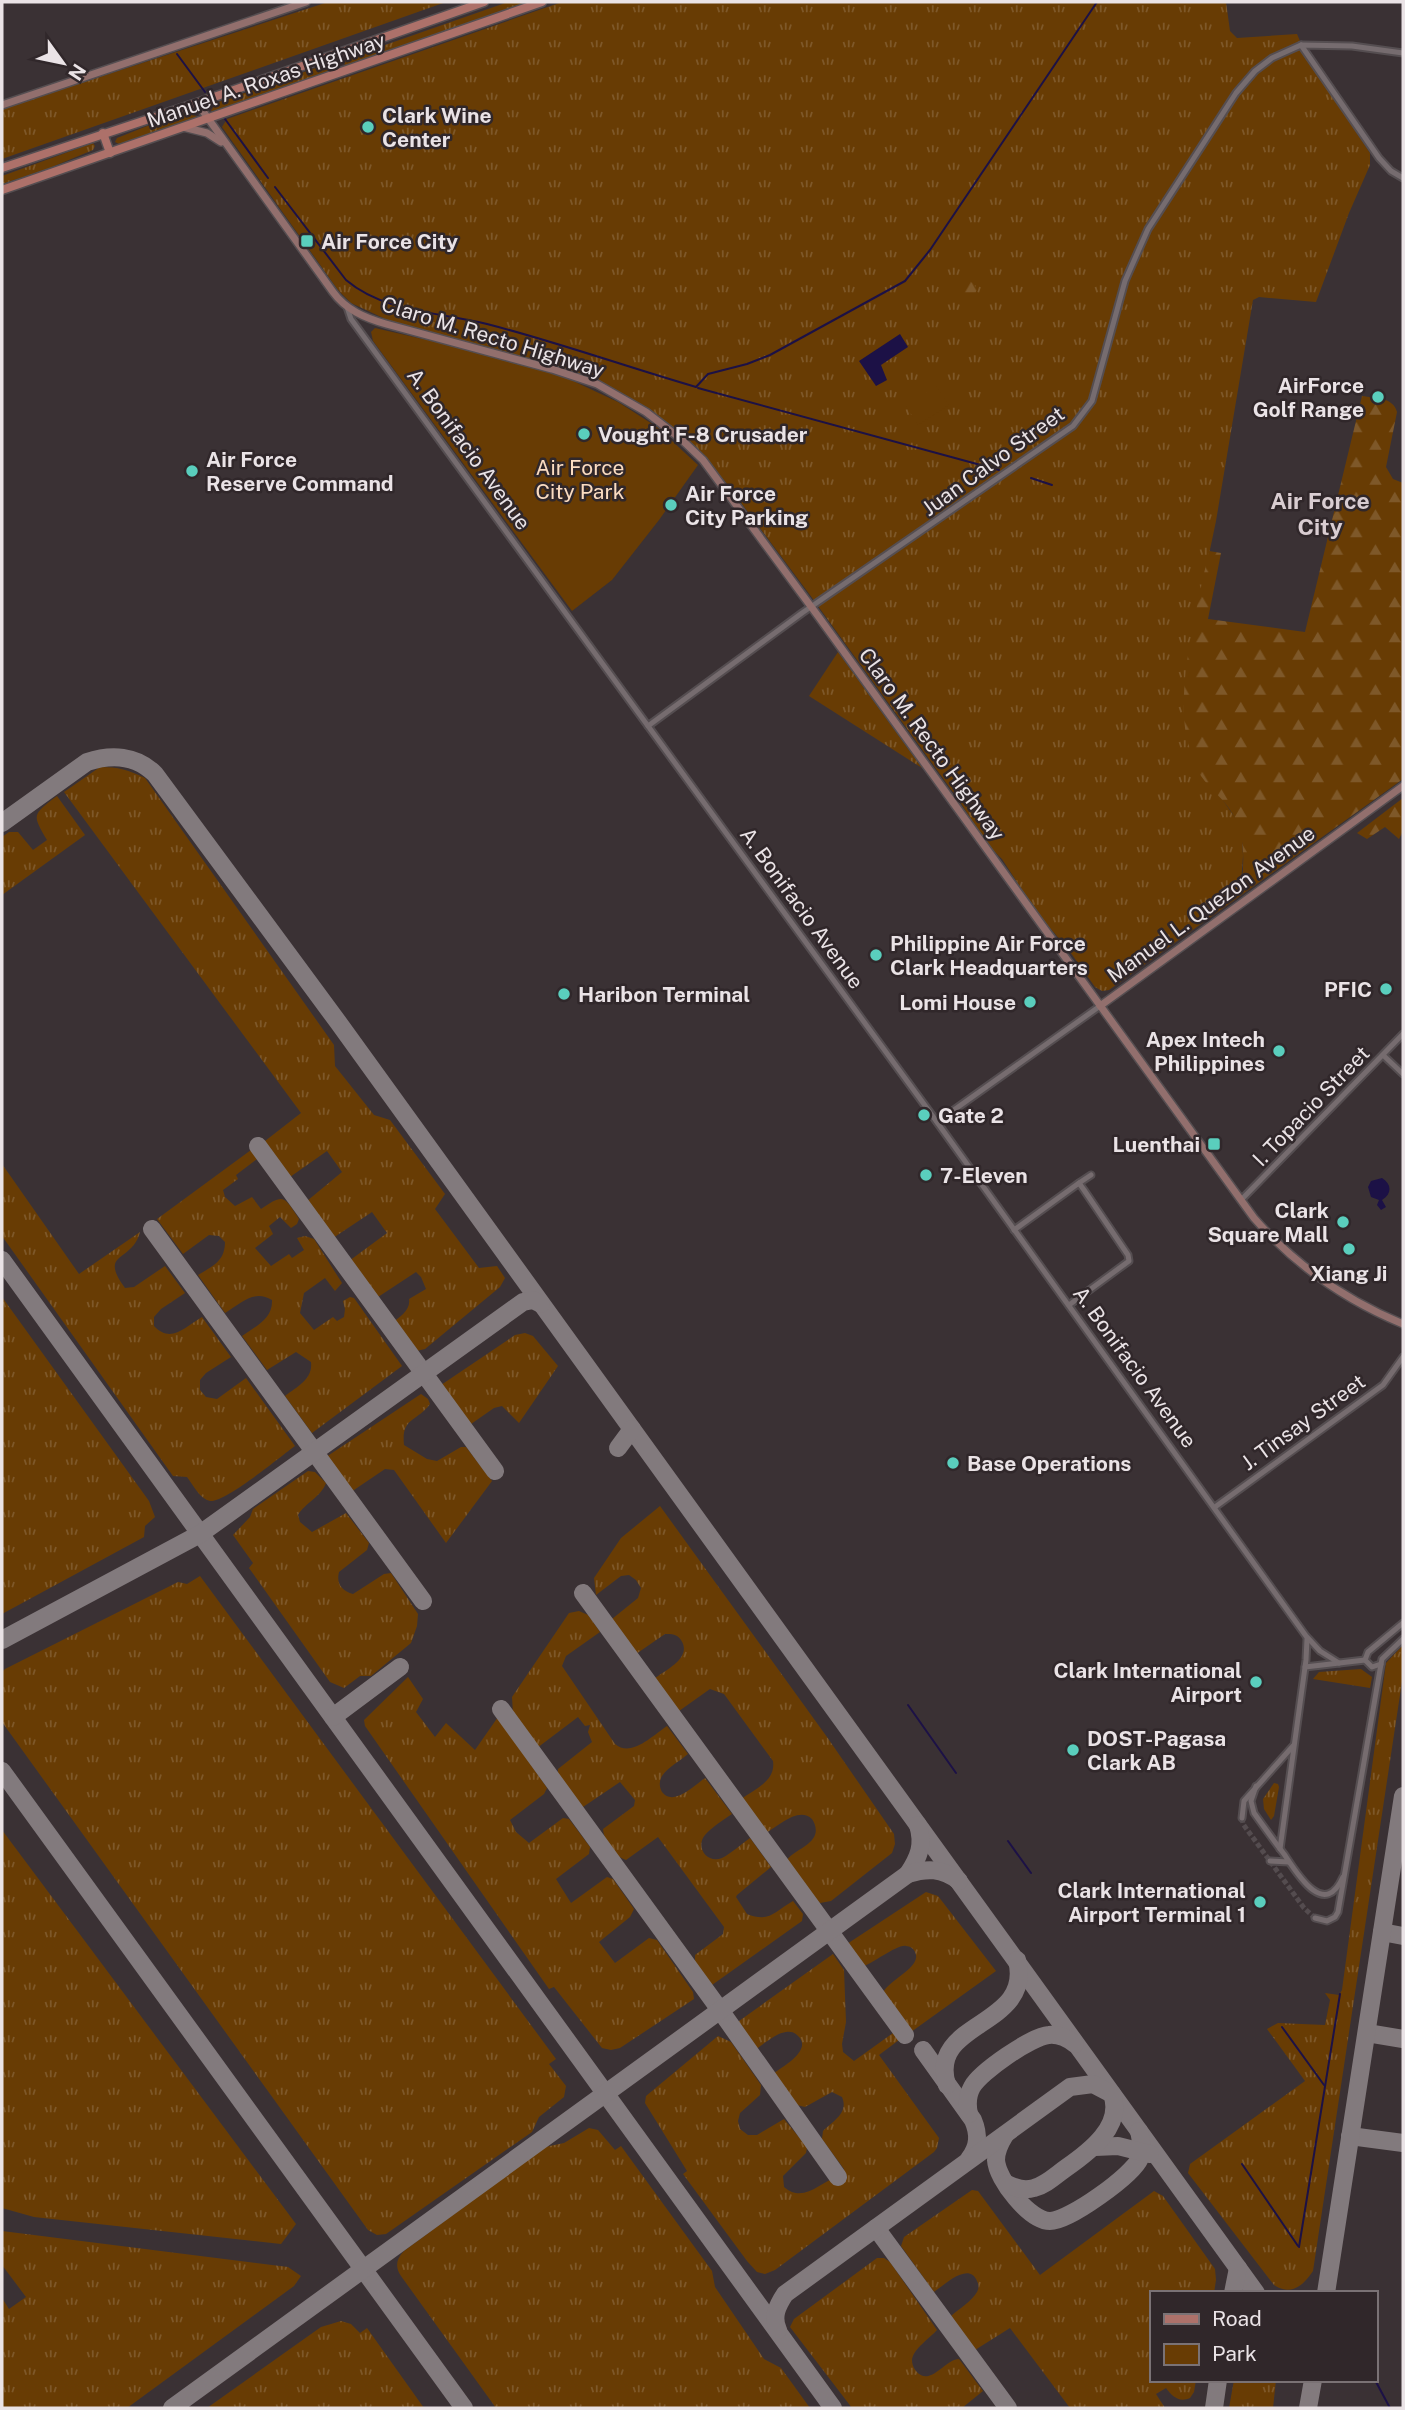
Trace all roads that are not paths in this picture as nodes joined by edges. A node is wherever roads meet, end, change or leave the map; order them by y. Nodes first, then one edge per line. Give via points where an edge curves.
1 (306, 2) edge
2 (484, 2) edge
3 (542, 2) edge
4 (1301, 45) junction
5 (1403, 53) edge
6 (335, 55) junction
7 (342, 72) junction
8 (197, 103) junction
9 (2, 105) edge
10 (208, 120) junction
11 (183, 127) junction
12 (103, 133) junction
13 (227, 147) junction
14 (110, 153) junction
15 (2, 168) edge
16 (1403, 178) edge
17 (2, 190) edge
18 (347, 307) junction
19 (811, 607) junction
20 (648, 726) junction
21 (1403, 786) edge
22 (1100, 1006) junction
23 (1403, 1034) edge
24 (1383, 1055) junction
25 (1403, 1073) edge
26 (937, 1122) junction
27 (1091, 1175) dead end
28 (1079, 1184) junction
29 (1241, 1200) junction
30 (1014, 1230) junction
31 (1069, 1305) junction
32 (1403, 1324) edge
33 (1403, 1357) edge
34 (1215, 1507) junction
35 (1403, 1623) edge
36 (1306, 1636) junction
37 (1403, 1639) edge
38 (1373, 1650) junction
39 (1365, 1660) junction
40 (1381, 1661) junction
41 (1339, 1663) junction
42 (1305, 1667) junction
43 (1294, 1745) junction
44 (1256, 1786) junction
45 (1242, 1818) dead end
46 (1280, 1849) junction
47 (1270, 1861) dead end
48 (1289, 1862) junction
49 (1346, 1869) junction
50 (1315, 1918) dead end

1 - 9 main road
2 - 6 main road, Manuel A. Roxas Highway
3 - 7 main road, Manuel A. Roxas Highway
4 - 5 street, Juan Calvo Street
4 - 16 street via 1379,158
4 - 19 street, Juan Calvo Street via 1272,58 1236,93 1160,208 1125,281 1093,401 1073,426
6 - 7 main road
6 - 8 main road, Manuel A. Roxas Highway
7 - 10 main road, Manuel A. Roxas Highway
8 - 10 main road, A. Bonifacio Avenue
8 - 12 main road, Manuel A. Roxas Highway
10 - 11 main road, Manuel A. Roxas Highway
10 - 13 main road, A. Bonifacio Avenue
11 - 13 main road, A. Bonifacio Avenue via 207,133
11 - 14 main road, Manuel A. Roxas Highway
12 - 14 main road
12 - 15 main road, Manuel A. Roxas Highway
13 - 18 main road, A. Bonifacio Avenue
14 - 17 main road, Manuel A. Roxas Highway
18 - 19 main road, Claro M. Recto Highway via 386,324 568,373 635,405 703,460
18 - 20 street, A. Bonifacio Avenue via 351,319
19 - 20 street, Juan Calvo Street
19 - 22 main road, Claro M. Recto Highway
20 - 26 street, A. Bonifacio Avenue
21 - 22 main road, Manuel L. Quezon Avenue
22 - 26 street, Manuel L. Quezon Avenue
22 - 29 main road, Claro M. Recto Highway
23 - 24 street, I. Topacio Street
24 - 25 street
24 - 29 street, I. Topacio Street
26 - 30 street, A. Bonifacio Avenue
27 - 28 street
28 - 30 street
28 - 31 street via 1129,1261
29 - 32 main road, Claro M. Recto Highway via 1272,1238 1309,1272
30 - 31 street, A. Bonifacio Avenue
31 - 34 street, A. Bonifacio Avenue
33 - 34 street, J. Tinsay Street via 1383,1385
34 - 36 street, A. Bonifacio Avenue
35 - 38 street
36 - 41 street, A. Bonifacio Avenue
36 - 42 street
37 - 40 street
38 - 39 street
38 - 40 street
39 - 40 street via 1372,1668
39 - 41 street
40 - 49 street
41 - 42 street
42 - 43 street
43 - 44 street
43 - 46 street
44 - 45 street via 1244,1801
44 - 46 street via 1252,1808
46 - 48 street
47 - 48 street
48 - 49 street via 1304,1883 1321,1894 1332,1892
49 - 50 street via 1335,1917 1327,1921

